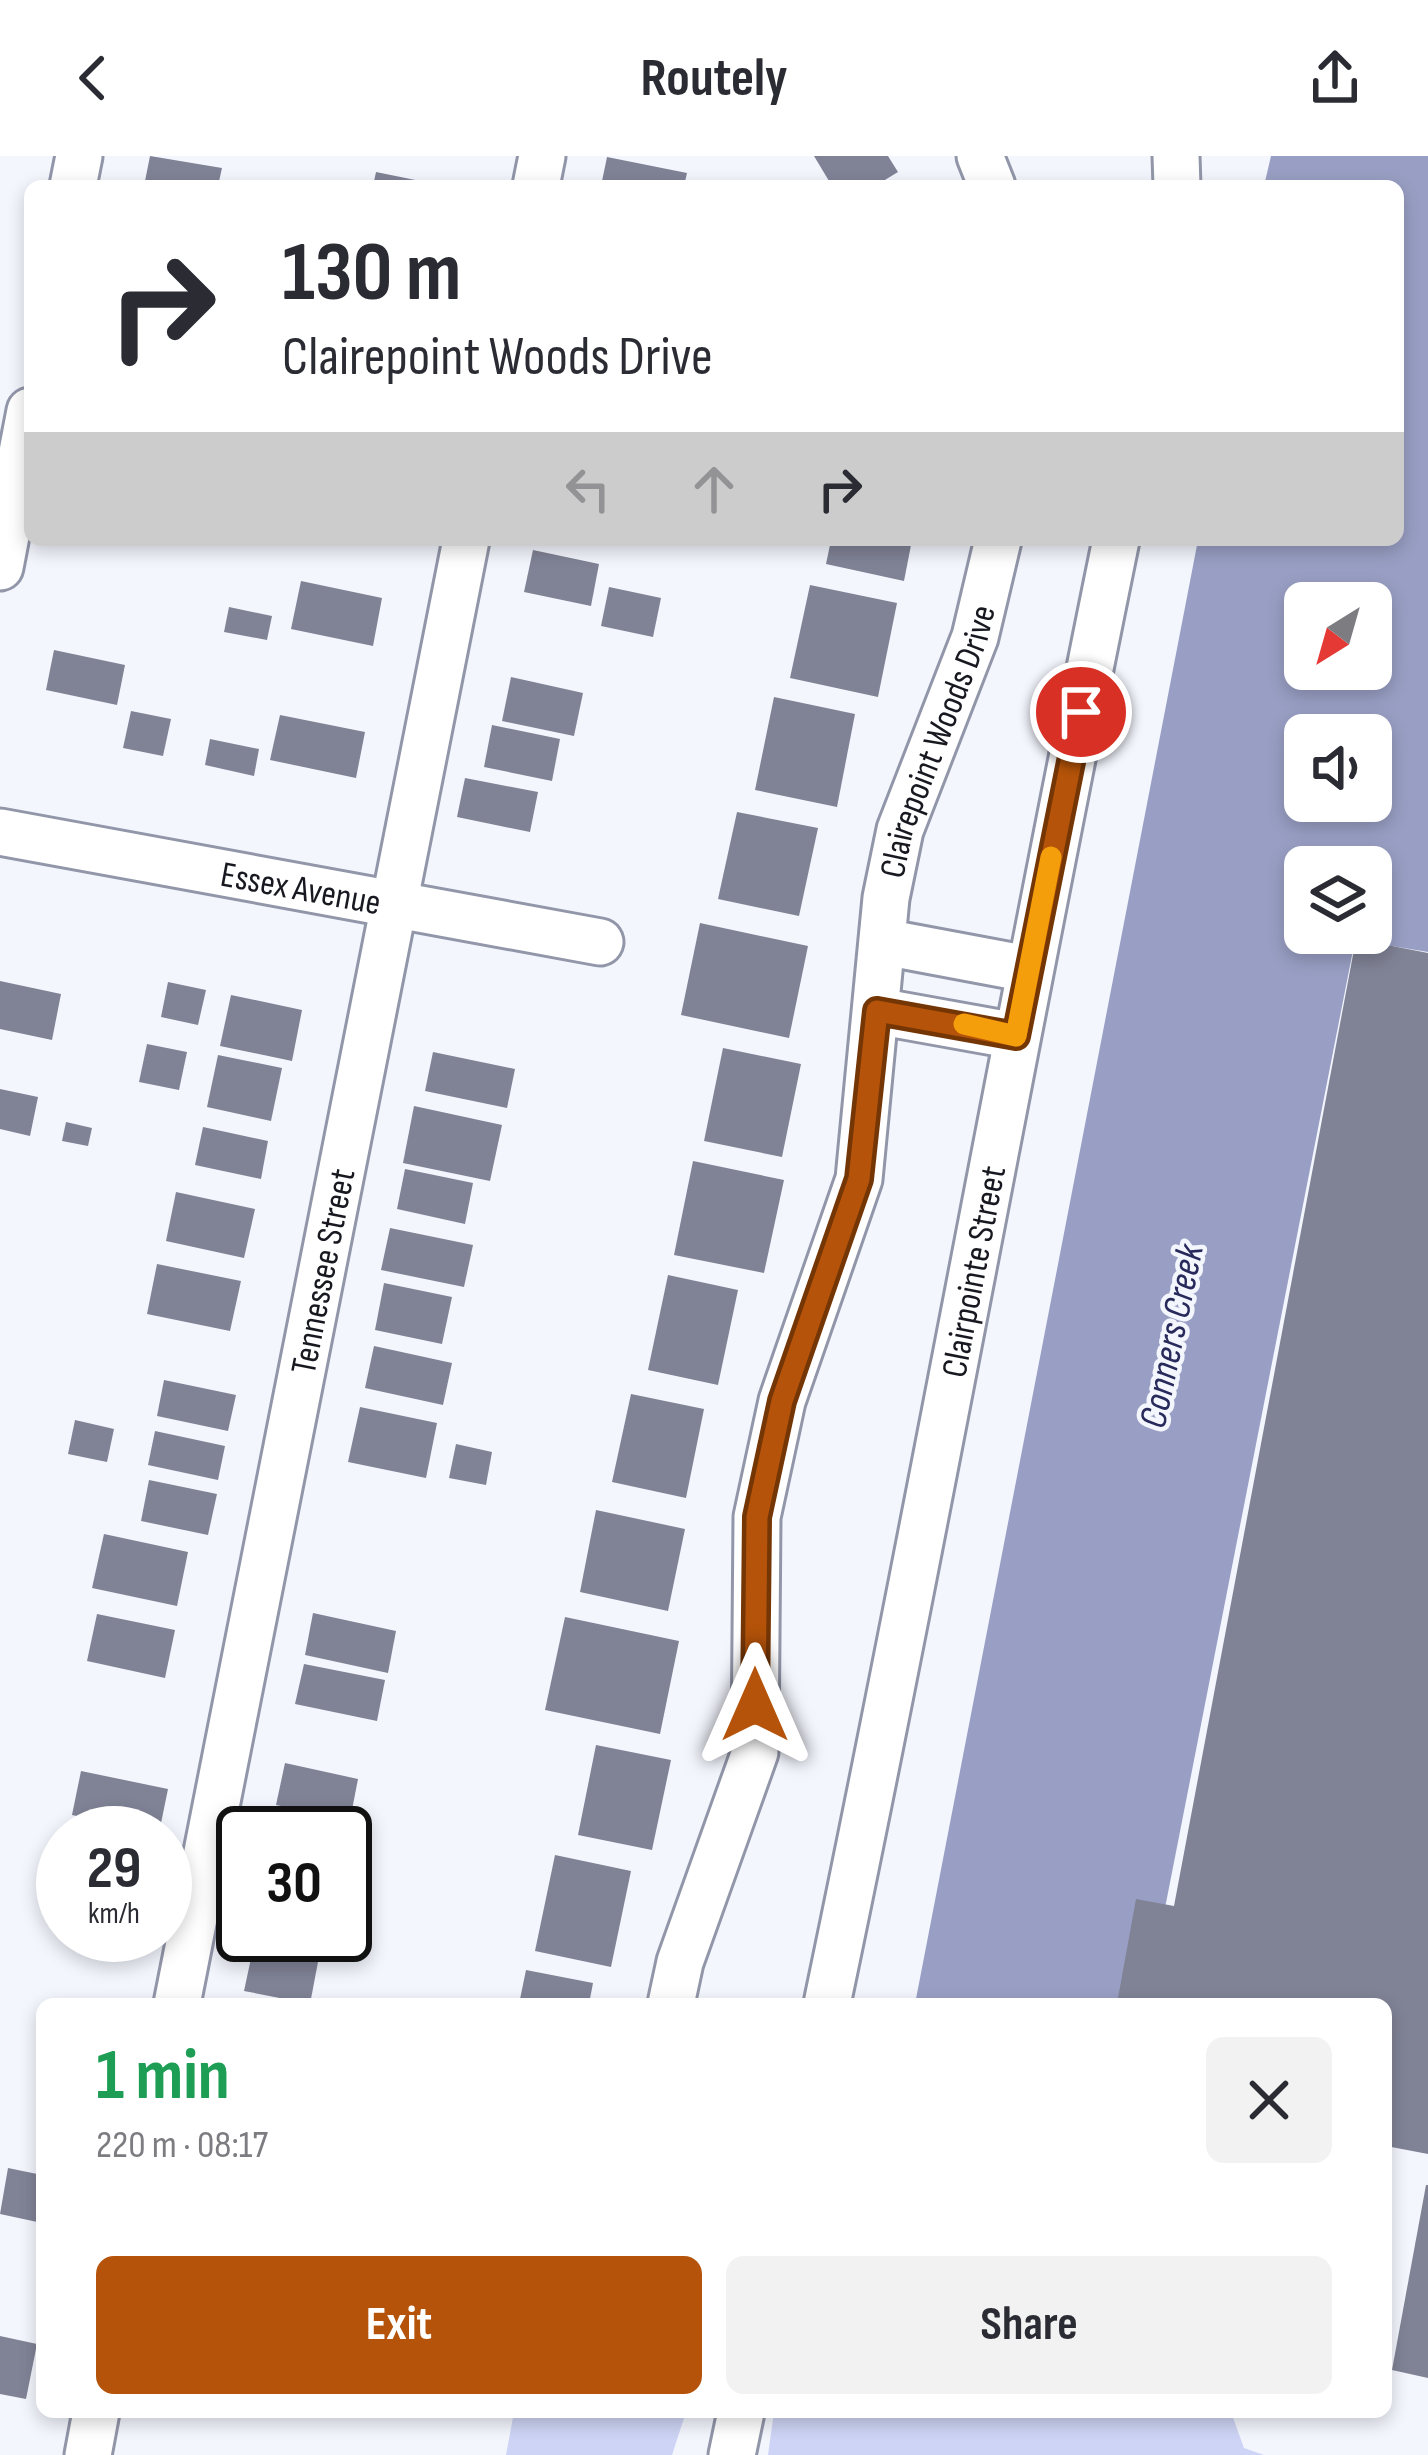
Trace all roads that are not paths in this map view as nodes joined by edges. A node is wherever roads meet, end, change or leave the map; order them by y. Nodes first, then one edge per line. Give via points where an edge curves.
1 (24, 442) edge
2 (465, 546) edge
3 (997, 546) edge
4 (1115, 546) edge
5 (0, 567) edge
6 (0, 832) edge
7 (393, 904) junction
8 (600, 942) dead end
9 (884, 942) junction
10 (1028, 969) junction
11 (877, 1011) junction
12 (1016, 1036) junction
13 (178, 1998) edge
14 (672, 1998) edge
15 (828, 1998) edge
16 (95, 2418) edge
17 (741, 2418) edge
18 (88, 2455) edge
19 (733, 2455) edge

1 - 5 street
2 - 7 street, Tennessee Street
3 - 9 street, Clairepoint Woods Drive via 975,637 900,830
4 - 10 street, Clairpointe Street
6 - 7 street, Essex Avenue
7 - 8 street, Essex Avenue
7 - 13 street, Tennessee Street
9 - 10 street
9 - 11 street, Clairepoint Woods Drive
10 - 12 street, Clairpointe Street
11 - 12 street
11 - 14 street, Clairepoint Woods Drive via 859,1179 782,1401 757,1517 755,1752
12 - 15 street, Clairpointe Street
16 - 18 street
17 - 19 street

